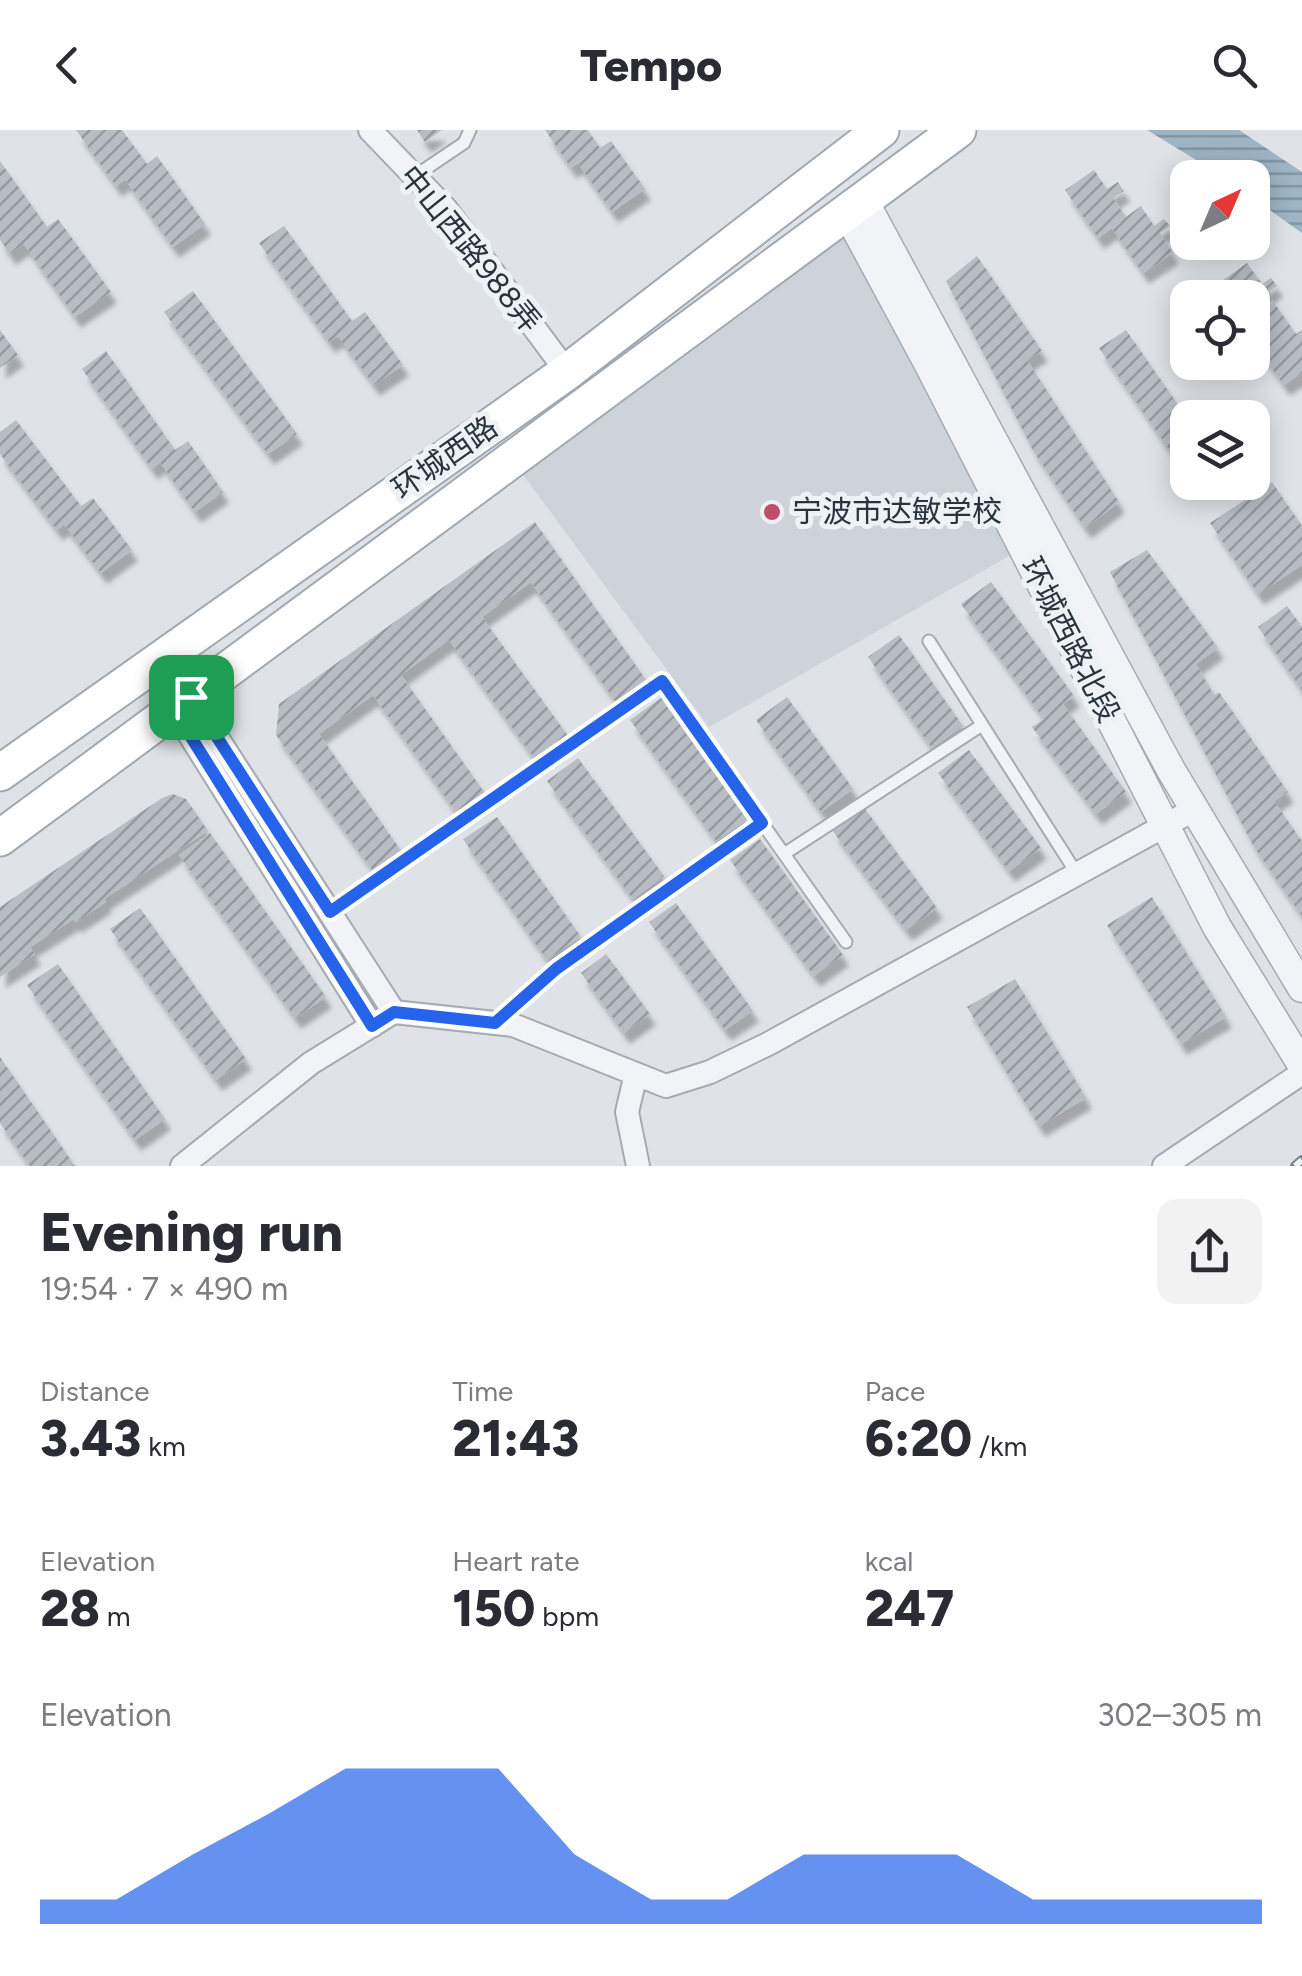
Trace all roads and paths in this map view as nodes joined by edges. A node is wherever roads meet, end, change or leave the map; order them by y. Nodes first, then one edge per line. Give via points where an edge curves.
1 (370, 130) edge
2 (470, 130) edge
3 (881, 130) edge
4 (958, 130) edge
5 (415, 176) junction
6 (855, 205) junction
7 (567, 372) junction
8 (929, 641) dead end
9 (183, 703) junction
10 (982, 724) junction
11 (0, 773) edge
12 (1195, 810) junction
13 (762, 823) junction
14 (1165, 827) junction
15 (0, 838) edge
16 (784, 854) junction
17 (1078, 875) junction
18 (330, 912) junction
19 (846, 942) dead end
20 (1302, 988) edge
21 (394, 1012) junction
22 (495, 1023) junction
23 (372, 1026) junction
24 (1302, 1065) edge
25 (1302, 1073) edge
26 (636, 1074) junction
27 (182, 1166) edge
28 (638, 1166) edge
29 (1164, 1166) edge

1 - 5 street, 中山西路988弄
2 - 5 lane via 464,144
3 - 7 main road, 环城西路
4 - 6 main road, 环城西路
5 - 7 street, 中山西路988弄
6 - 9 main road, 环城西路
6 - 12 street, 环城西路北段
6 - 14 street, 环城西路北段 via 928,363
7 - 11 main road, 环城西路
8 - 10 lane
9 - 15 main road, 环城西路
9 - 18 street
9 - 23 street
10 - 16 lane
10 - 17 lane
12 - 14 street
12 - 20 street, 环城西路北段
13 - 16 lane
13 - 18 lane via 662,681
13 - 22 lane via 556,969
14 - 17 street
14 - 24 street, 环城西路北段
16 - 19 lane
17 - 26 street via 710,1072 666,1086
18 - 21 street
21 - 22 street
21 - 23 street
22 - 26 street
23 - 27 street via 311,1063
25 - 29 street
26 - 28 street via 627,1112

